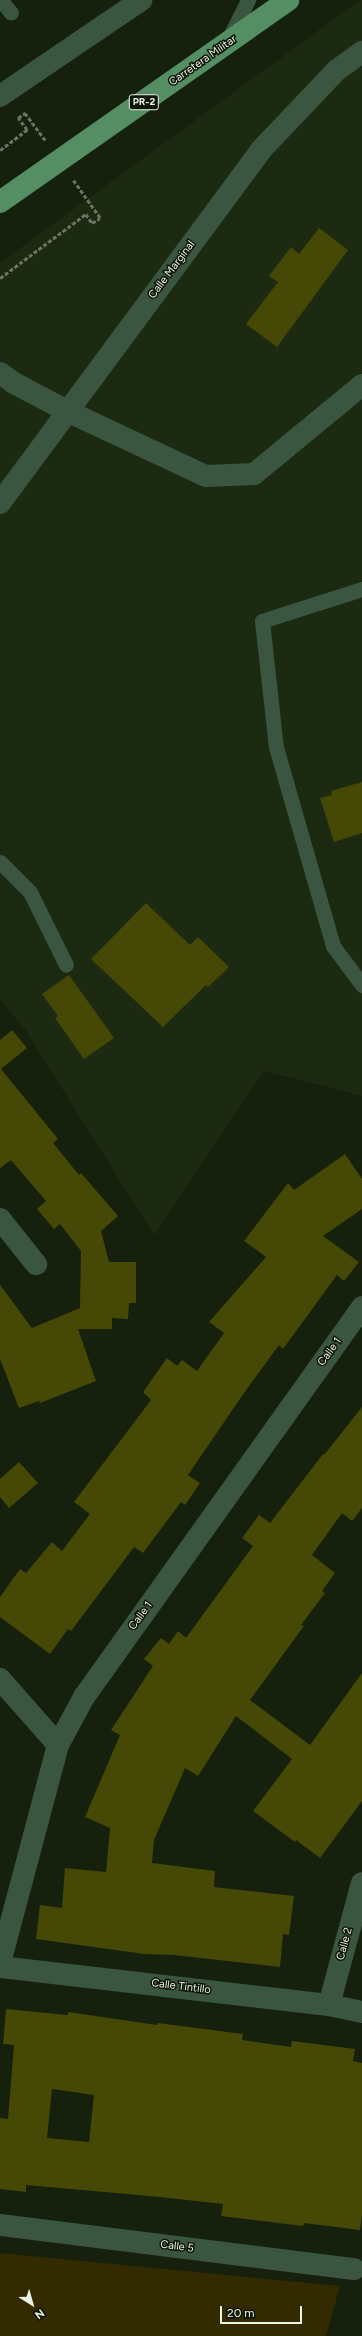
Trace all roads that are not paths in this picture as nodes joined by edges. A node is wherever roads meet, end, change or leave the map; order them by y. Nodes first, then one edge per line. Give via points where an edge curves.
1 (1, 0) edge
2 (141, 0) edge
3 (248, 0) edge
4 (288, 0) edge
5 (11, 13) dead end
6 (226, 45) junction
7 (362, 52) edge
8 (0, 96) edge
9 (0, 202) edge
10 (0, 373) edge
11 (362, 385) edge
12 (67, 411) junction
13 (0, 503) edge
14 (362, 589) edge
15 (0, 862) edge
16 (66, 965) dead end
17 (362, 985) edge
18 (0, 1219) edge
19 (36, 1264) dead end
20 (362, 1307) edge
21 (0, 1679) edge
22 (58, 1745) junction
23 (362, 1884) edge
24 (0, 1963) edge
25 (0, 1966) edge
26 (329, 2004) junction
27 (362, 2012) edge
28 (0, 2225) edge
29 (354, 2269) dead end

1 - 5 lane
2 - 8 street
3 - 6 lane
4 - 6 main road, Carretera Militar / PR-2
6 - 9 main road, Carretera Militar / PR-2
7 - 12 street, Calle Marginal via 337,70 260,151
10 - 12 street
11 - 12 street via 254,474 206,476
12 - 13 street, Calle Marginal
14 - 17 lane via 262,621 276,747 333,946
15 - 16 lane via 30,892
18 - 19 street
20 - 22 street, Calle 1 via 84,1696
21 - 22 street
22 - 24 street, Calle 1
23 - 26 street, Calle 2
25 - 26 street, Calle Tintillo
26 - 27 street, Calle Tintillo
28 - 29 street, Calle 5

